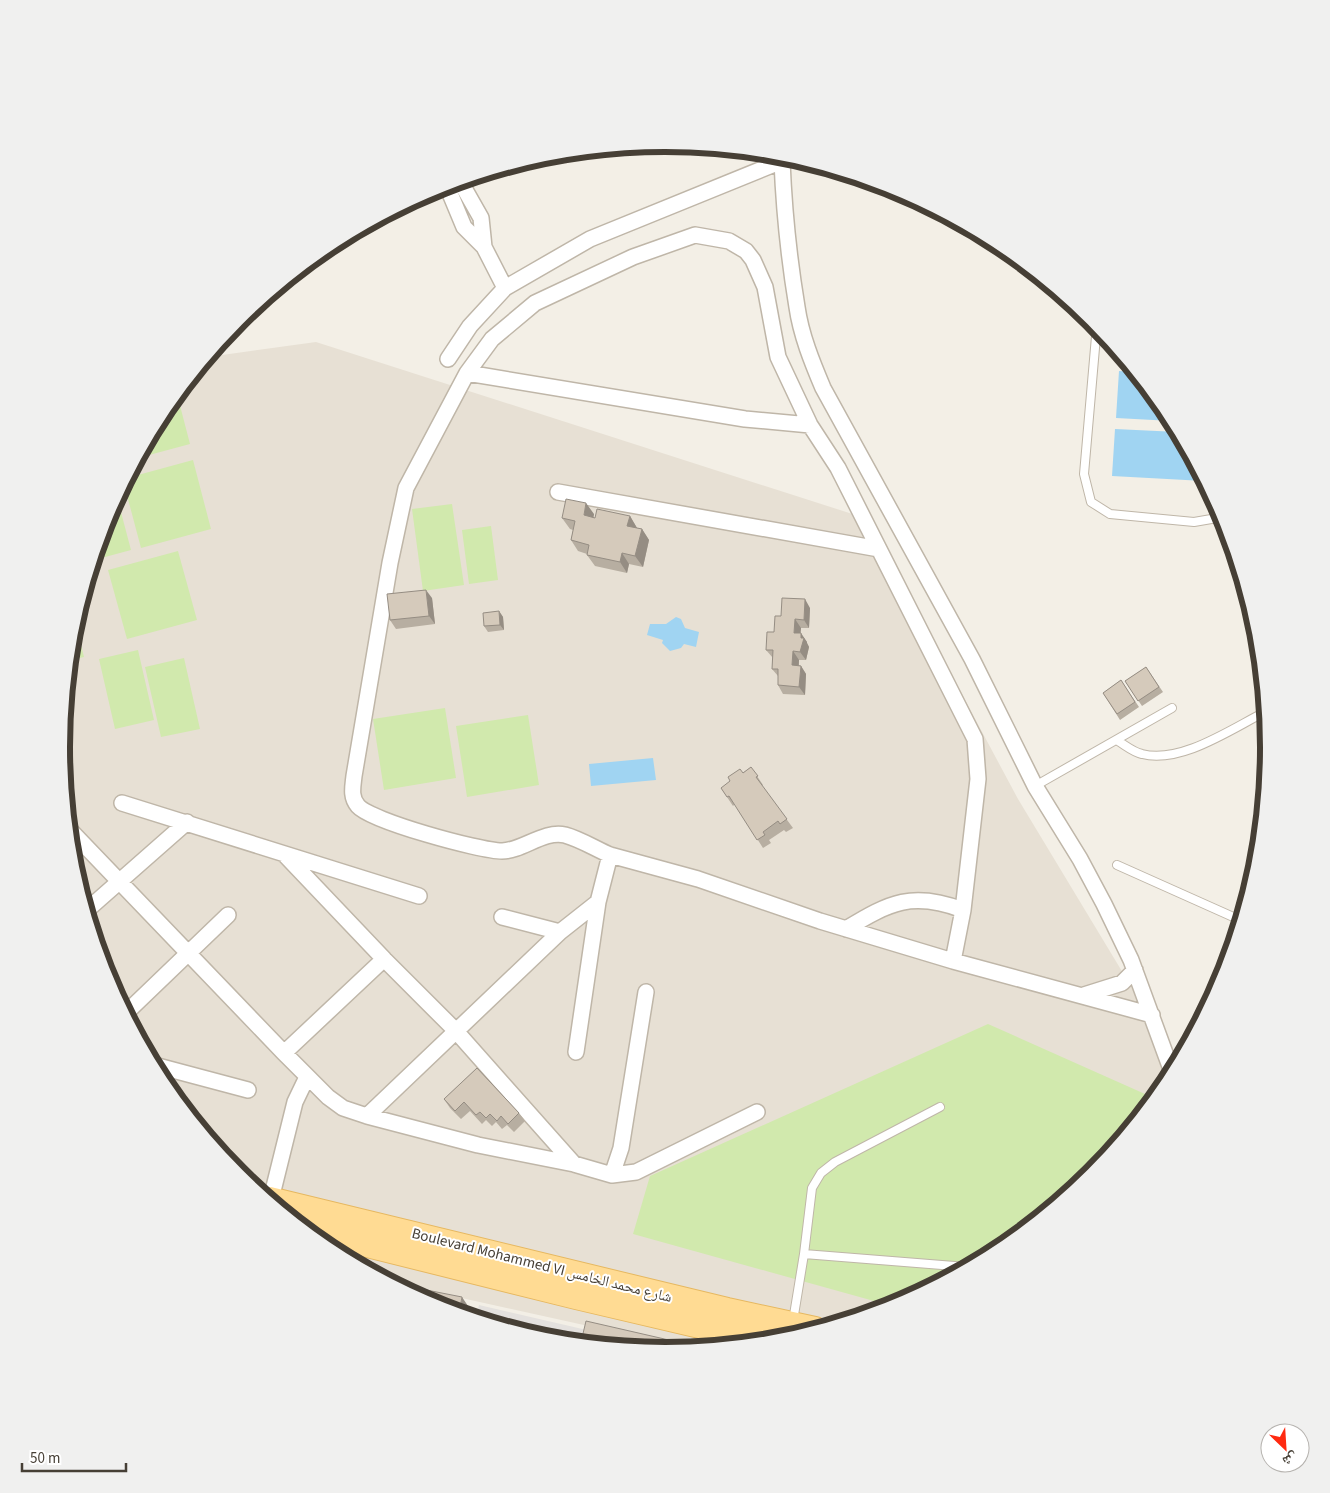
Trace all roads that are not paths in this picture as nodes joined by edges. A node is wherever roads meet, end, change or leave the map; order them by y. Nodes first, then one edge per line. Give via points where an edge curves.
1 (774, 162) edge
2 (785, 164) edge
3 (463, 187) edge
4 (450, 192) edge
5 (484, 247) junction
6 (505, 288) junction
7 (1095, 336) edge
8 (448, 359) dead end
9 (467, 374) junction
10 (810, 426) junction
11 (558, 492) dead end
12 (1215, 518) edge
13 (879, 549) junction
14 (1172, 708) dead end
15 (1259, 715) edge
16 (1118, 741) junction
17 (1035, 786) junction
18 (122, 803) dead end
19 (187, 822) junction
20 (77, 839) edge
21 (610, 855) junction
22 (286, 856) junction
23 (1117, 865) dead end
24 (118, 881) junction
25 (419, 896) dead end
26 (598, 902) junction
27 (92, 906) edge
28 (963, 910) junction
29 (228, 914) dead end
30 (502, 917) dead end
31 (1234, 918) edge
32 (846, 928) junction
33 (560, 932) junction
34 (186, 954) junction
35 (384, 959) junction
36 (953, 961) junction
37 (1135, 970) junction
38 (646, 992) dead end
39 (1084, 995) junction
40 (130, 1009) edge
41 (1152, 1014) junction
42 (455, 1030) junction
43 (576, 1052) dead end
44 (284, 1053) junction
45 (1169, 1063) edge
46 (164, 1068) edge
47 (307, 1077) junction
48 (248, 1090) dead end
49 (940, 1107) dead end
50 (757, 1112) dead end
51 (367, 1116) junction
52 (574, 1164) junction
53 (612, 1174) junction
54 (272, 1193) edge
55 (283, 1202) edge
56 (325, 1234) edge
57 (804, 1254) junction
58 (956, 1265) edge
59 (792, 1324) junction
60 (799, 1326) edge
61 (745, 1336) edge

1 - 6 street via 590,239
2 - 17 street via 784,196 797,308 822,388 972,659
3 - 5 street via 481,218
4 - 5 street via 464,227
5 - 6 street
6 - 8 street via 470,326
7 - 12 lane via 1084,474 1091,502 1110,514 1194,522
9 - 10 street via 745,419
9 - 10 street via 492,339 535,303 633,257 695,235 729,241 746,251 753,260 765,287 778,357
9 - 21 street via 406,488 390,563 352,793 356,805 391,823 482,848 504,851 564,835
10 - 13 street via 838,468
11 - 13 street
13 - 28 street via 975,739 978,779
14 - 16 lane
15 - 16 lane via 1219,736 1167,755 1139,754
16 - 17 lane
17 - 37 street via 1080,859
18 - 19 street
19 - 22 street
19 - 24 street
20 - 24 street
21 - 26 street
21 - 32 street via 698,879
22 - 25 street
22 - 35 street
23 - 31 lane
24 - 27 street
24 - 34 street
26 - 33 street
26 - 43 street
28 - 32 street via 921,899 885,908
28 - 36 street
29 - 34 street
30 - 33 street
32 - 36 street
33 - 42 street
34 - 40 street
34 - 44 street
35 - 42 street
35 - 44 street
36 - 39 street
37 - 39 street via 1122,983
37 - 41 street
38 - 53 street via 621,1148
39 - 41 street
41 - 45 street
42 - 51 street
42 - 52 street
44 - 47 street
46 - 48 street
47 - 51 street via 343,1108
47 - 54 street via 295,1102
49 - 57 lane via 835,1162 821,1173 812,1188
50 - 53 street via 636,1172
51 - 52 street via 478,1145
52 - 53 street
55 - 59 main road, Boulevard Mohammed VI شارع محمد الخامس
56 - 61 main road, Boulevard Mohammed VI شارع محمد الخامس
57 - 58 lane
57 - 59 lane
59 - 60 main road, Boulevard Mohammed VI شارع محمد الخامس

